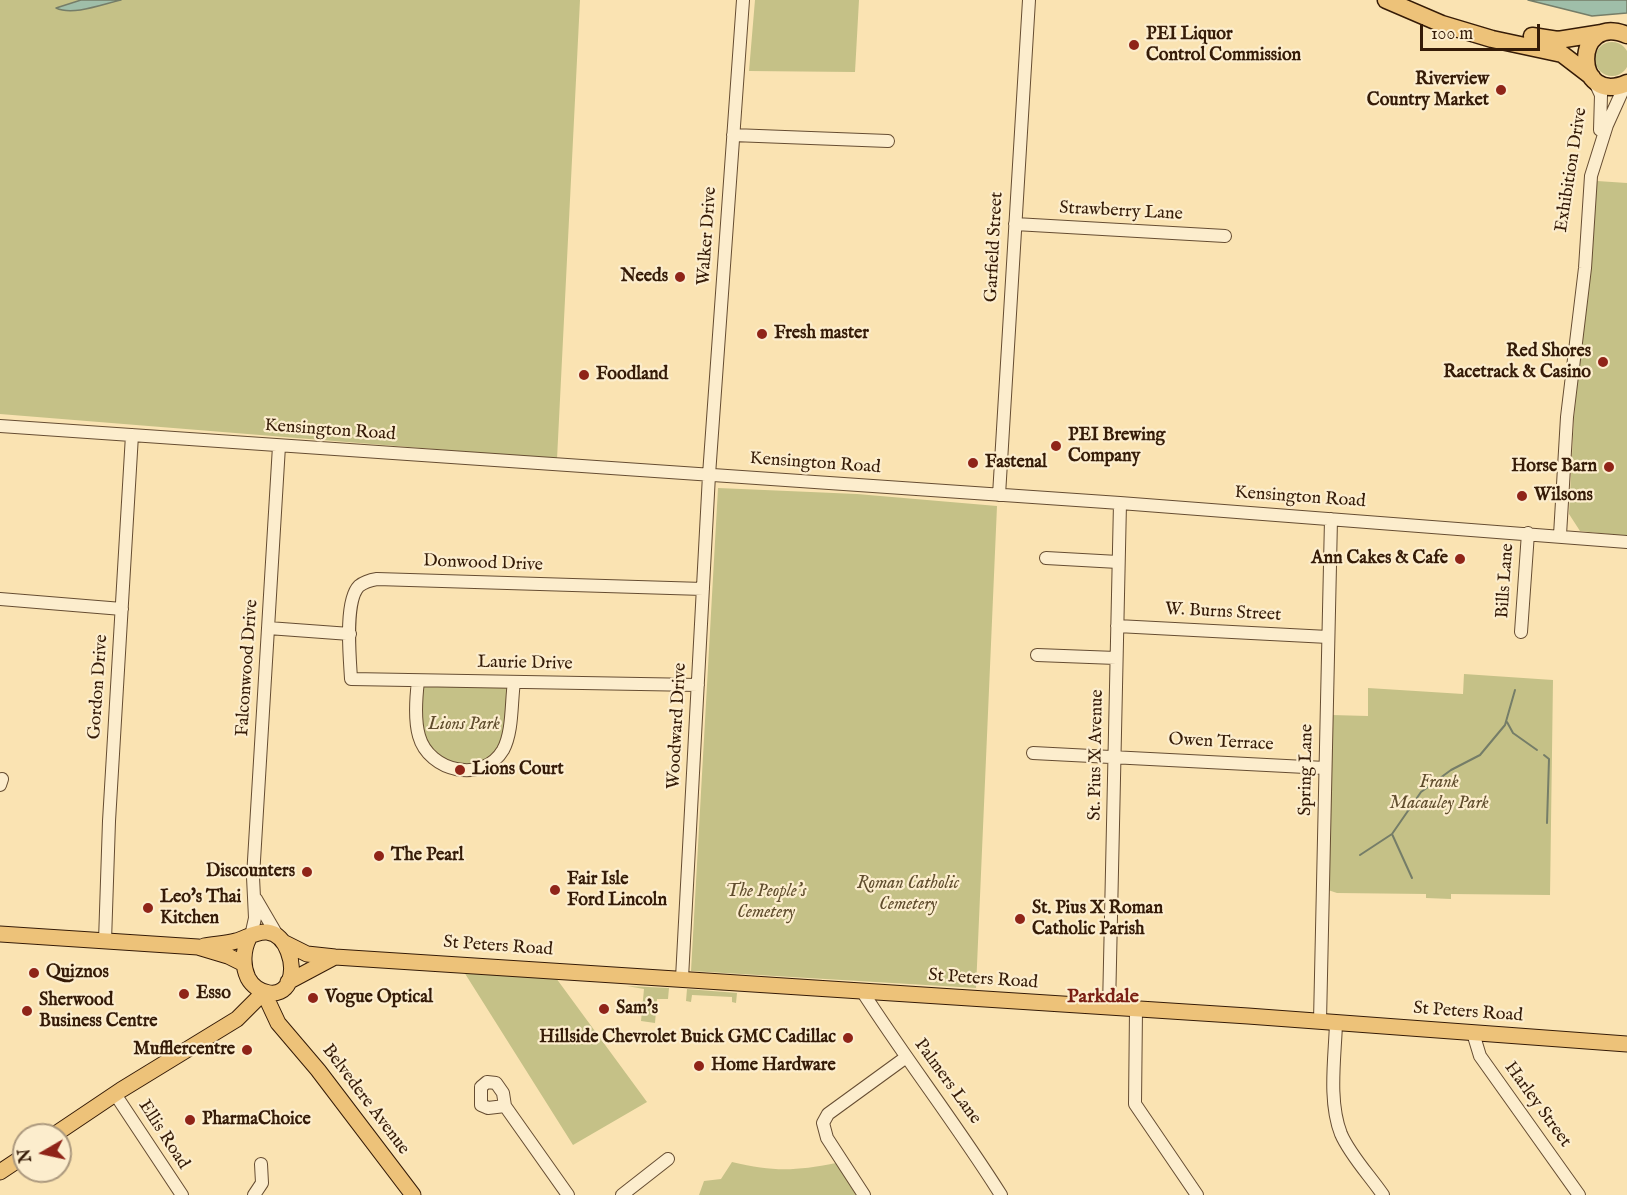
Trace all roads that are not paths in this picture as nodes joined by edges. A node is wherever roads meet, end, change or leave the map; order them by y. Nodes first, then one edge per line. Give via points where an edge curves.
1 (743, 0) edge
2 (1029, 0) edge
3 (1386, 0) edge
4 (1408, 0) edge
5 (1602, 33) junction
6 (1627, 35) edge
7 (1592, 77) junction
8 (1627, 83) edge
9 (733, 135) junction
10 (888, 141) dead end
11 (1015, 224) junction
12 (1226, 236) dead end
13 (1578, 306) junction
14 (0, 426) edge
15 (132, 435) junction
16 (279, 446) junction
17 (709, 475) junction
18 (999, 495) junction
19 (1120, 502) junction
20 (1331, 519) junction
21 (1528, 532) junction
22 (1560, 535) junction
23 (1627, 542) edge
24 (1046, 558) dead end
25 (1118, 562) junction
26 (703, 589) junction
27 (0, 599) edge
28 (122, 609) junction
29 (1117, 626) junction
30 (268, 628) junction
31 (1521, 632) dead end
32 (350, 634) junction
33 (1328, 637) junction
34 (1037, 655) dead end
35 (1116, 658) junction
36 (351, 680) joint
37 (417, 681) junction
38 (514, 682) junction
39 (698, 685) junction
40 (1033, 753) dead end
41 (1115, 755) junction
42 (1325, 768) junction
43 (253, 892) junction
44 (0, 934) edge
45 (250, 937) junction
46 (281, 939) junction
47 (105, 941) junction
48 (198, 947) junction
49 (335, 957) junction
50 (246, 971) junction
51 (682, 978) junction
52 (287, 984) junction
53 (862, 991) junction
54 (263, 993) junction
55 (1109, 1008) junction
56 (1136, 1010) junction
57 (237, 1019) junction
58 (1320, 1022) junction
59 (1336, 1023) junction
60 (282, 1026) junction
61 (214, 1031) junction
62 (1473, 1034) junction
63 (1627, 1044) edge
64 (905, 1058) junction
65 (115, 1094) junction
66 (505, 1106) dead end
67 (72, 1123) edge
68 (668, 1159) dead end
69 (261, 1164) dead end
70 (182, 1195) edge
71 (254, 1195) edge
72 (413, 1195) edge
73 (568, 1195) edge
74 (622, 1195) edge
75 (864, 1195) edge
76 (1002, 1195) edge
77 (1197, 1195) edge
78 (1383, 1195) edge
79 (1579, 1195) edge

1 - 9 street, Walker Drive
2 - 11 street, Garfield Street
3 - 7 highway via 1482,36 1562,54
4 - 5 highway via 1453,16 1546,39
5 - 6 highway
5 - 7 highway via 1586,53
7 - 8 highway via 1611,87
7 - 13 street, Exhibition Drive via 1601,95 1602,122 1585,179
8 - 13 street, Exhibition Drive via 1607,125 1591,176 1585,268
9 - 10 street
9 - 17 street, Walker Drive
11 - 12 street, Strawberry Lane
11 - 18 street, Garfield Street
13 - 22 street, Exhibition Drive
14 - 15 street, Kensington Road
15 - 16 street, Kensington Road
15 - 28 street, Gordon Drive
16 - 17 street, Kensington Road
16 - 30 street, Falconwood Drive
17 - 18 street, Kensington Road
17 - 26 street, Woodward Drive
18 - 19 street, Kensington Road
19 - 20 street, Kensington Road
19 - 25 street, St. Pius X Avenue
20 - 21 street, Kensington Road
20 - 33 street, Spring Lane
21 - 22 street, Kensington Road
21 - 31 street, Bills Lane
22 - 23 street, Kensington Road
24 - 25 street
25 - 29 street, St. Pius X Avenue
26 - 32 street, Donwood Drive via 377,579 355,592
26 - 39 street, Woodward Drive
27 - 28 street
28 - 47 street, Gordon Drive via 108,822
29 - 33 street, W. Burns Street
29 - 35 street, St. Pius X Avenue
30 - 32 street
30 - 43 street, Falconwood Drive
32 - 36 street, Donwood Drive
33 - 42 street, Spring Lane
34 - 35 street
35 - 41 street, St. Pius X Avenue
36 - 37 street, Laurie Drive
37 - 38 street, Laurie Drive
37 - 38 street via 418,736 436,761 460,770 486,766 503,750
38 - 39 street, Laurie Drive
39 - 51 street, Woodward Drive
40 - 41 street, Owen Terrace
41 - 42 street, Owen Terrace
41 - 55 street, St. Pius X Avenue
42 - 58 street, Spring Lane
43 - 45 street, Falconwood Drive via 255,918
43 - 46 street
44 - 47 main road
45 - 46 main road via 263,932
45 - 48 main road
45 - 50 main road via 245,945
46 - 49 main road, St Peters Road via 307,954
46 - 52 main road via 290,959
47 - 48 main road
48 - 50 main road via 228,956
49 - 51 main road, St Peters Road
49 - 52 main road
50 - 54 main road via 255,988
50 - 61 main road via 246,992 240,1004
51 - 53 main road, St Peters Road
52 - 54 main road via 278,991
52 - 60 main road
53 - 55 main road, St Peters Road
53 - 64 street, Palmers Lane
54 - 57 main road
54 - 60 main road, Belvedere Avenue
55 - 56 main road, St Peters Road
56 - 58 main road, St Peters Road
56 - 77 street via 1135,1104
57 - 60 main road via 262,1015
57 - 61 main road
58 - 59 main road, St Peters Road
59 - 62 main road, St Peters Road
59 - 78 street via 1335,1104 1341,1135
60 - 72 main road, Belvedere Avenue
61 - 65 main road
62 - 63 main road, St Peters Road
62 - 79 street, Harley Street via 1480,1056
64 - 75 street via 828,1114 823,1123 827,1138
64 - 76 street, Palmers Lane
65 - 67 main road
65 - 70 street, Ellis Road
66 - 73 street
68 - 74 street
69 - 71 street via 262,1183

